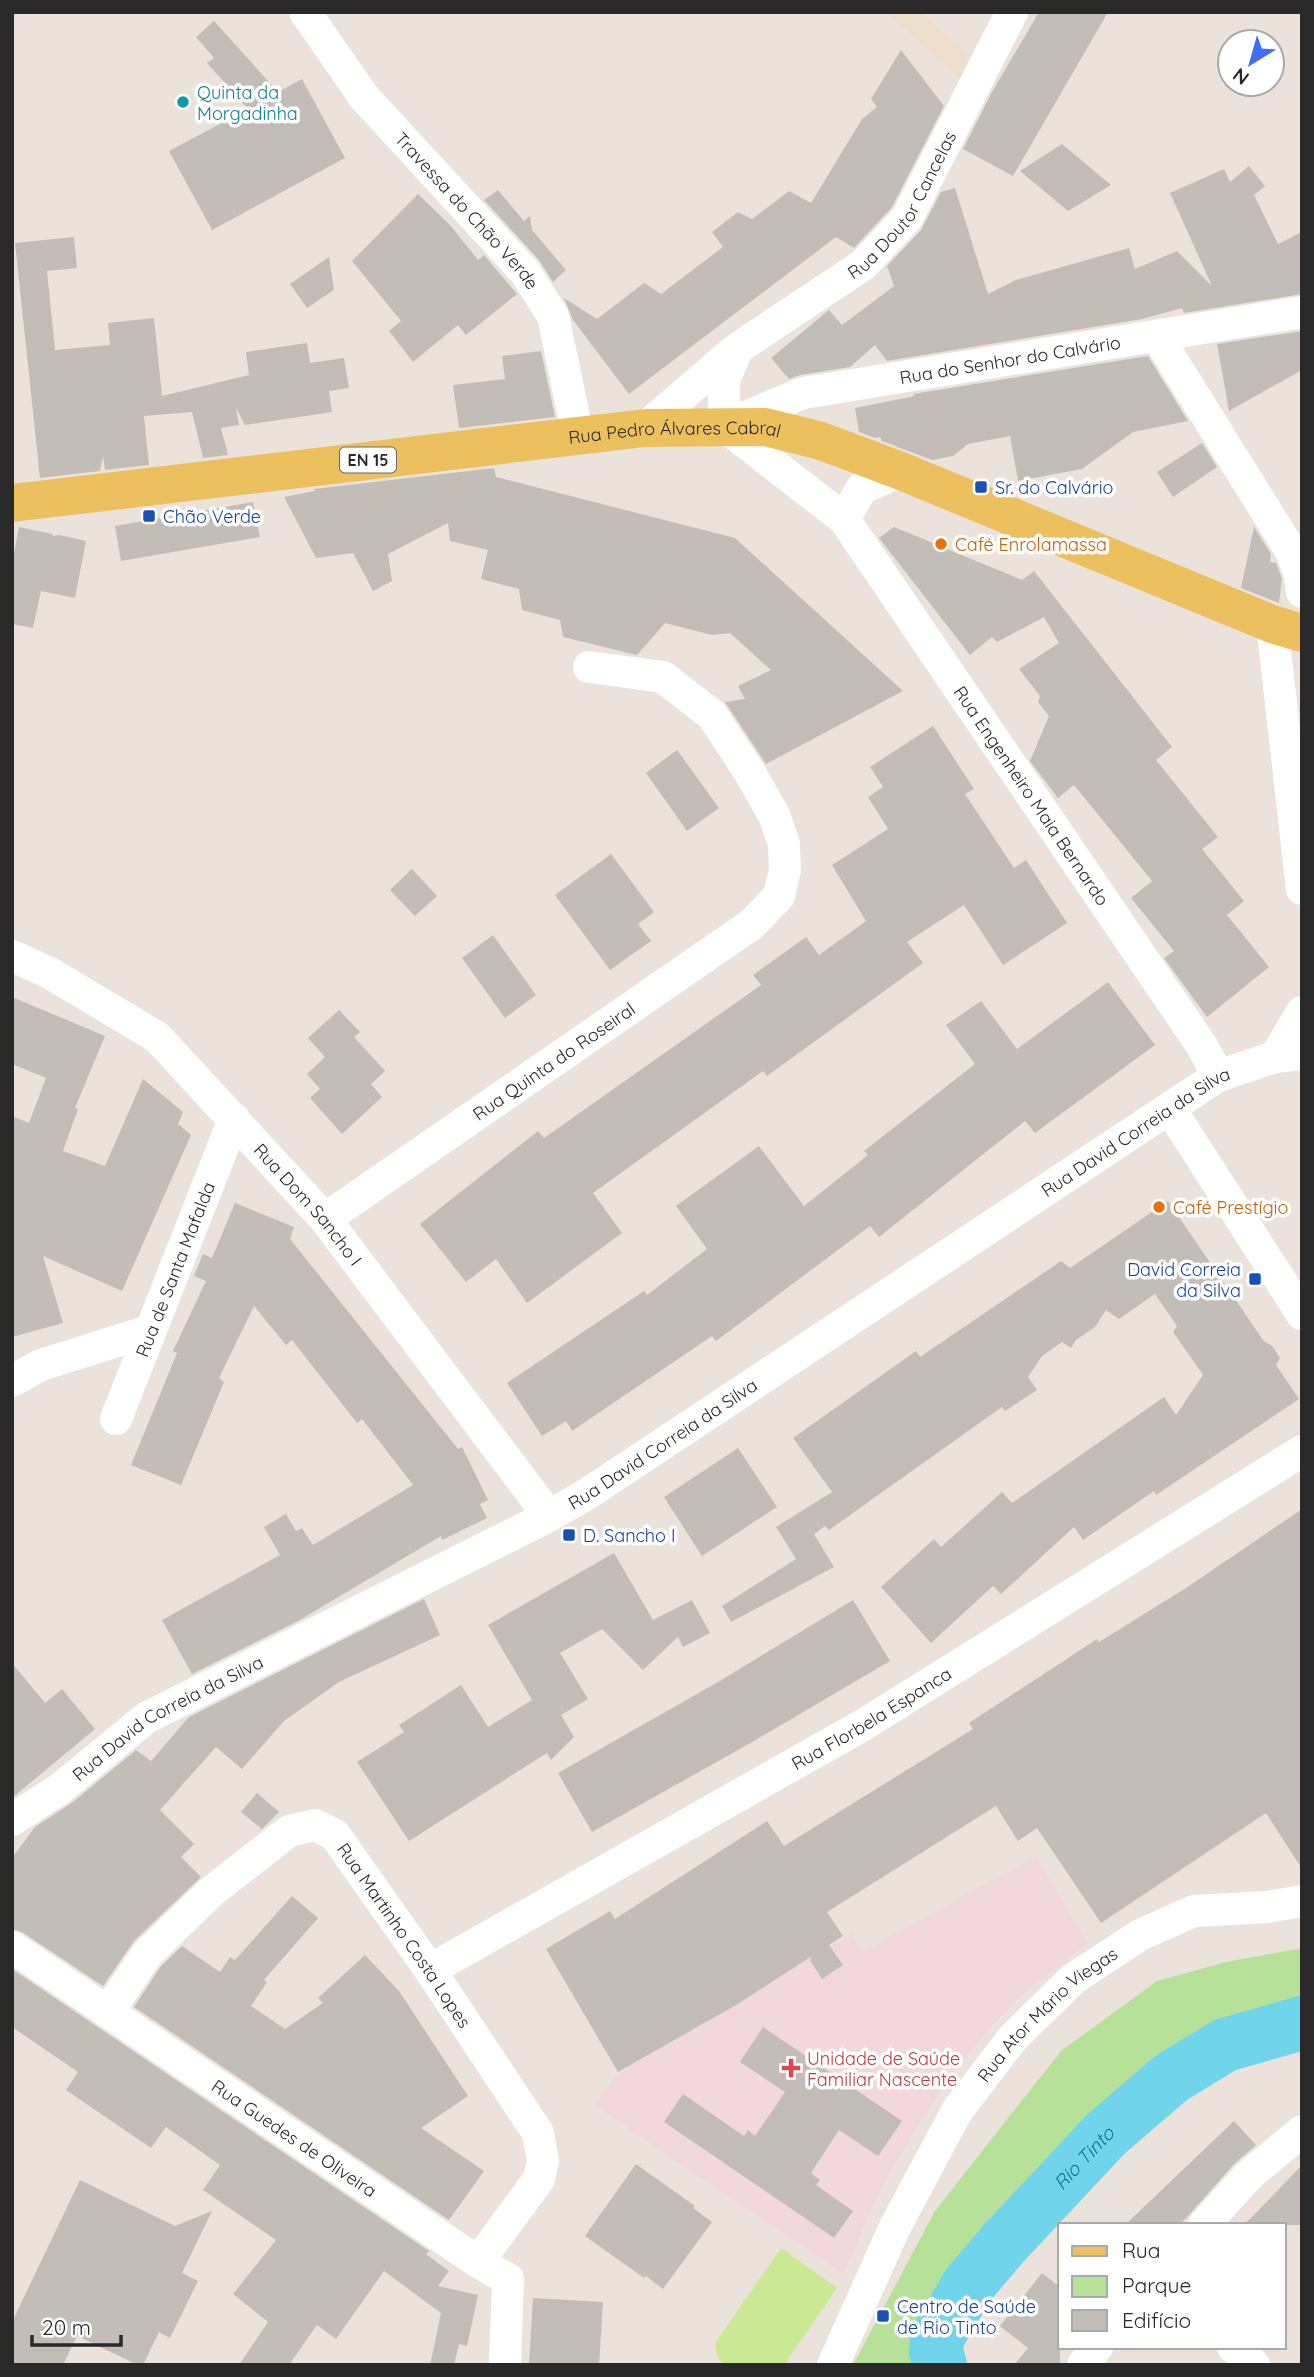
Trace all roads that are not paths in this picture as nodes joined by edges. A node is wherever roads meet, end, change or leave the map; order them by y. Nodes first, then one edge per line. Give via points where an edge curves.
1 (305, 12) edge
2 (1012, 12) edge
3 (1302, 312) edge
4 (1157, 336) junction
5 (738, 348) junction
6 (724, 426) junction
7 (645, 428) junction
8 (578, 436) junction
9 (901, 471) junction
10 (13, 510) edge
11 (845, 519) junction
12 (1295, 616) edge
13 (589, 667) dead end
14 (1302, 890) edge
15 (12, 956) edge
16 (1302, 1012) edge
17 (1289, 1056) edge
18 (1218, 1076) junction
19 (1170, 1109) junction
20 (234, 1119) junction
21 (325, 1219) junction
22 (1302, 1314) edge
23 (149, 1331) junction
24 (12, 1381) edge
25 (116, 1419) dead end
26 (1302, 1451) edge
27 (549, 1516) junction
28 (12, 1820) edge
29 (1302, 1900) edge
30 (12, 1947) edge
31 (430, 1970) junction
32 (108, 2012) junction
33 (1302, 2131) edge
34 (1206, 2223) edge
35 (478, 2262) junction
36 (1095, 2349) edge
37 (1235, 2349) edge
38 (505, 2365) edge
39 (833, 2365) edge
40 (1083, 2365) edge
41 (1254, 2365) edge

1 - 8 street, Travessa do Chão Verde via 364,97 525,272 553,316
2 - 5 street, Rua Doutor Cancelas via 907,218 863,265
3 - 4 street, Rua do Senhor do Calvário
4 - 6 street, Rua do Senhor do Calvário via 803,393
4 - 12 street via 1291,551 1300,575
5 - 6 street via 724,380
5 - 7 street, Rua Doutor Cancelas
6 - 7 main road, Rua Pedro Álvares Cabral / EN 15
6 - 9 main road, Rua Pedro Álvares Cabral / EN 15 via 765,428 821,441
6 - 11 street, Rua Engenheiro Maia Bernardo
7 - 8 main road, Rua Pedro Álvares Cabral / EN 15
8 - 10 main road, Rua Pedro Álvares Cabral / EN 15
9 - 11 street via 862,488
9 - 12 main road, Rua Pedro Álvares Cabral / EN 15
11 - 18 street, Rua Engenheiro Maia Bernardo
12 - 14 street
13 - 21 street, Rua Quinta do Roseiral via 663,677 712,715 774,815 785,857 779,896 752,924
15 - 20 street, Rua Dom Sancho I via 48,972 157,1037
16 - 17 street
17 - 18 street, Rua David Correia da Silva
18 - 19 street, Rua David Correia da Silva
19 - 22 street
19 - 27 street, Rua David Correia da Silva
20 - 21 street, Rua Dom Sancho I
20 - 23 street, Rua de Santa Mafalda
21 - 27 street, Rua Dom Sancho I
23 - 24 street via 41,1365
23 - 25 street, Rua de Santa Mafalda
26 - 31 street, Rua Florbela Espanca via 863,1725
27 - 28 street, Rua David Correia da Silva via 146,1718 61,1788
29 - 39 street, Rua Ator Mário Viegas via 1194,1911 1140,1935 1073,1979 1012,2039 957,2111 895,2227
30 - 32 street, Rua Guedes de Oliveira
31 - 32 street, Rua Martinho Costa Lopes via 335,1835 315,1825 289,1831 211,1892 147,1954
31 - 35 street, Rua Martinho Costa Lopes via 538,2133 543,2161 539,2179
32 - 35 street, Rua Guedes de Oliveira
33 - 34 street via 1248,2176
35 - 38 street, Rua Guedes de Oliveira via 508,2279
36 - 40 street
37 - 41 street

